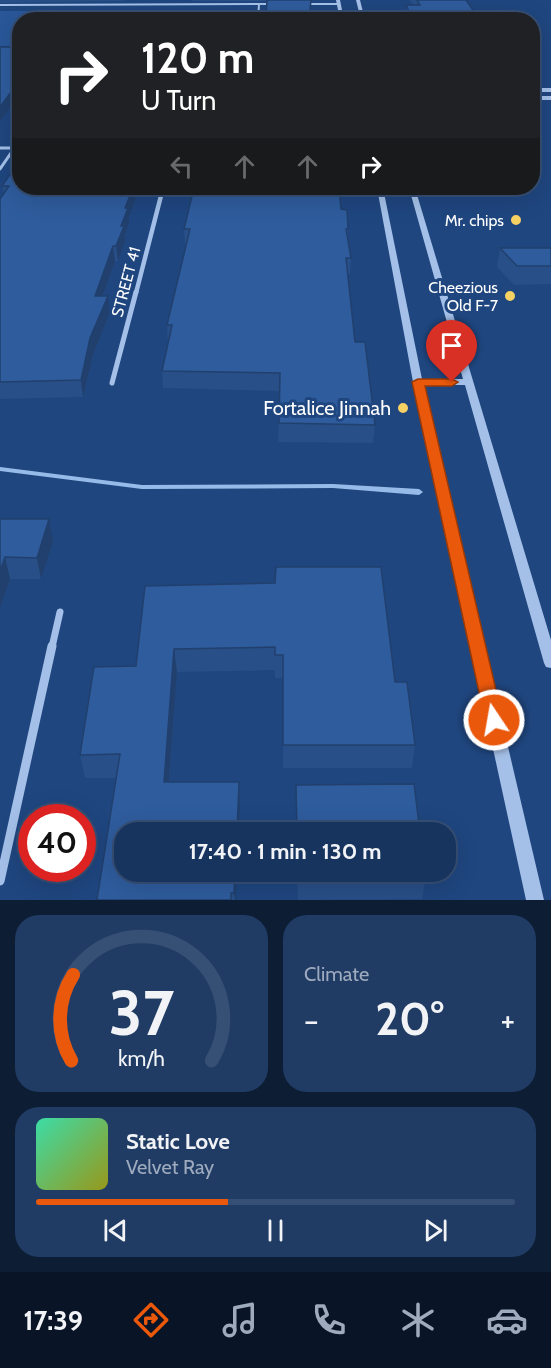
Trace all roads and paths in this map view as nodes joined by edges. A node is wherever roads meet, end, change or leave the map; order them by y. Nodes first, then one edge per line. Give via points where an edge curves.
1 (158, 0) edge
2 (338, 2) edge
3 (156, 4) junction
4 (259, 4) junction
5 (282, 4) edge
6 (293, 4) edge
7 (0, 5) edge
8 (258, 12) edge
9 (12, 154) edge
10 (0, 169) edge
11 (162, 195) edge
12 (381, 195) edge
13 (414, 195) edge
14 (418, 382) junction
15 (469, 382) junction
16 (112, 383) dead end
17 (60, 612) dead end
18 (551, 663) edge
19 (0, 881) edge
20 (535, 900) edge

1 - 3 street
2 - 6 street
3 - 4 street
3 - 7 street
4 - 5 street
4 - 8 street
9 - 10 street
11 - 16 street, STREET 41
12 - 14 street
13 - 15 street
14 - 15 street
14 - 20 street
15 - 18 street
17 - 19 street

